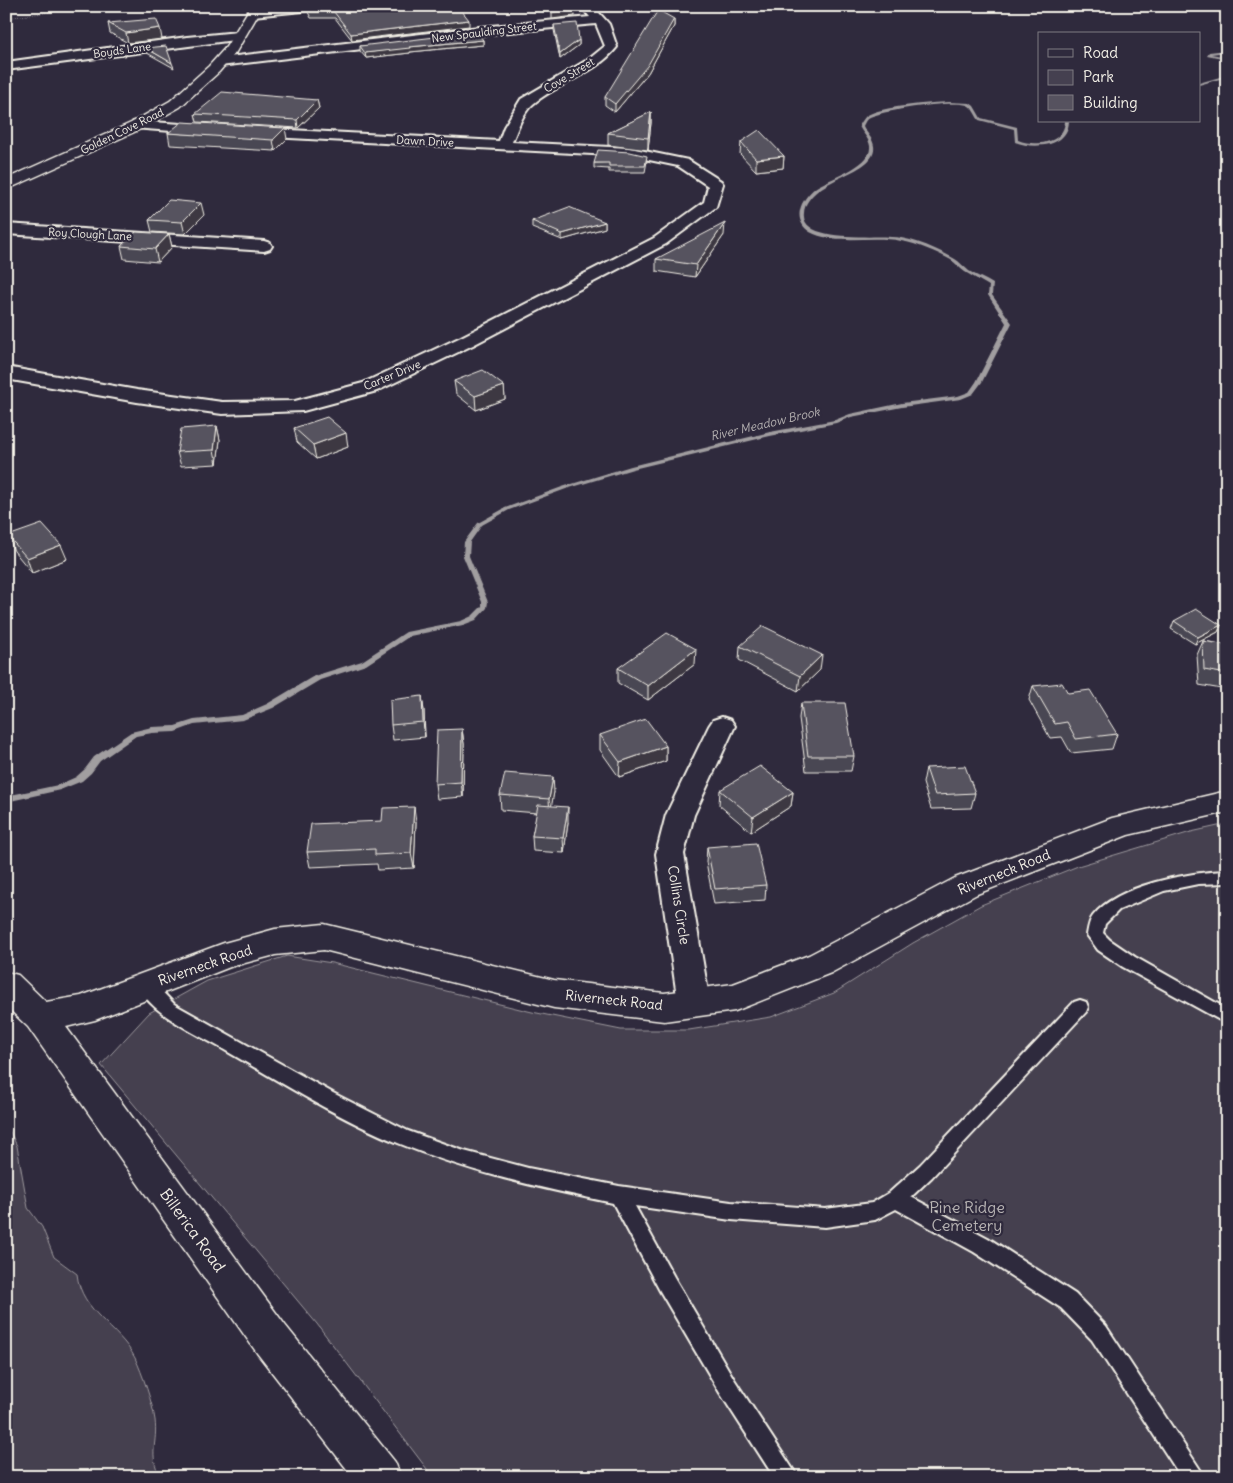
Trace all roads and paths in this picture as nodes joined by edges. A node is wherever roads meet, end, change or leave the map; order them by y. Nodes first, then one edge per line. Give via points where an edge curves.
1 (95, 6) edge
2 (322, 6) edge
3 (587, 6) edge
4 (255, 10) edge
5 (6, 18) edge
6 (599, 20) junction
7 (238, 36) junction
8 (220, 62) junction
9 (6, 66) edge
10 (138, 125) junction
11 (504, 145) junction
12 (707, 178) joint
13 (6, 186) edge
14 (6, 229) edge
15 (264, 246) dead end
16 (6, 373) edge
17 (722, 726) dead end
18 (1227, 801) edge
19 (1227, 878) edge
20 (6, 985) edge
21 (146, 986) junction
22 (694, 1003) junction
23 (1080, 1008) dead end
24 (40, 1017) junction
25 (1227, 1017) edge
26 (619, 1195) junction
27 (896, 1199) junction
28 (380, 1477) edge
29 (787, 1477) edge
30 (1194, 1477) edge

1 - 5 path
2 - 4 street
3 - 6 street, Cove Street
4 - 7 main road, Golden Cove Road
6 - 8 street, New Spaulding Street
6 - 11 street, Cove Street via 611,47 593,62 526,102
7 - 8 main road, Golden Cove Road
7 - 9 street, Boyds Lane
8 - 10 main road, Golden Cove Road via 187,96
10 - 11 street, Dawn Drive
10 - 13 main road, Golden Cove Road
11 - 12 street, Dawn Drive via 630,152 683,162
12 - 16 street, Carter Drive via 716,184 711,204 660,241 467,341 370,386 296,407 222,408
14 - 15 street, Roy Clough Lane
17 - 22 street, Collins Circle via 680,815 670,854
18 - 22 main road, Riverneck Road via 1113,829 966,886 820,964 735,997
19 - 25 lane via 1198,878 1161,886 1114,906 1098,921 1095,935 1129,962
20 - 24 main road, Billerica Road
21 - 22 main road, Riverneck Road via 224,956 275,942 324,937 554,994 664,1007
21 - 24 main road, Riverneck Road via 83,1010
21 - 26 lane via 168,1009 328,1099 403,1137 528,1177
23 - 27 lane
24 - 28 main road, Billerica Road via 271,1339
26 - 27 lane via 825,1218 875,1211
26 - 29 lane via 727,1386
27 - 30 lane via 981,1245 1068,1301 1099,1333

